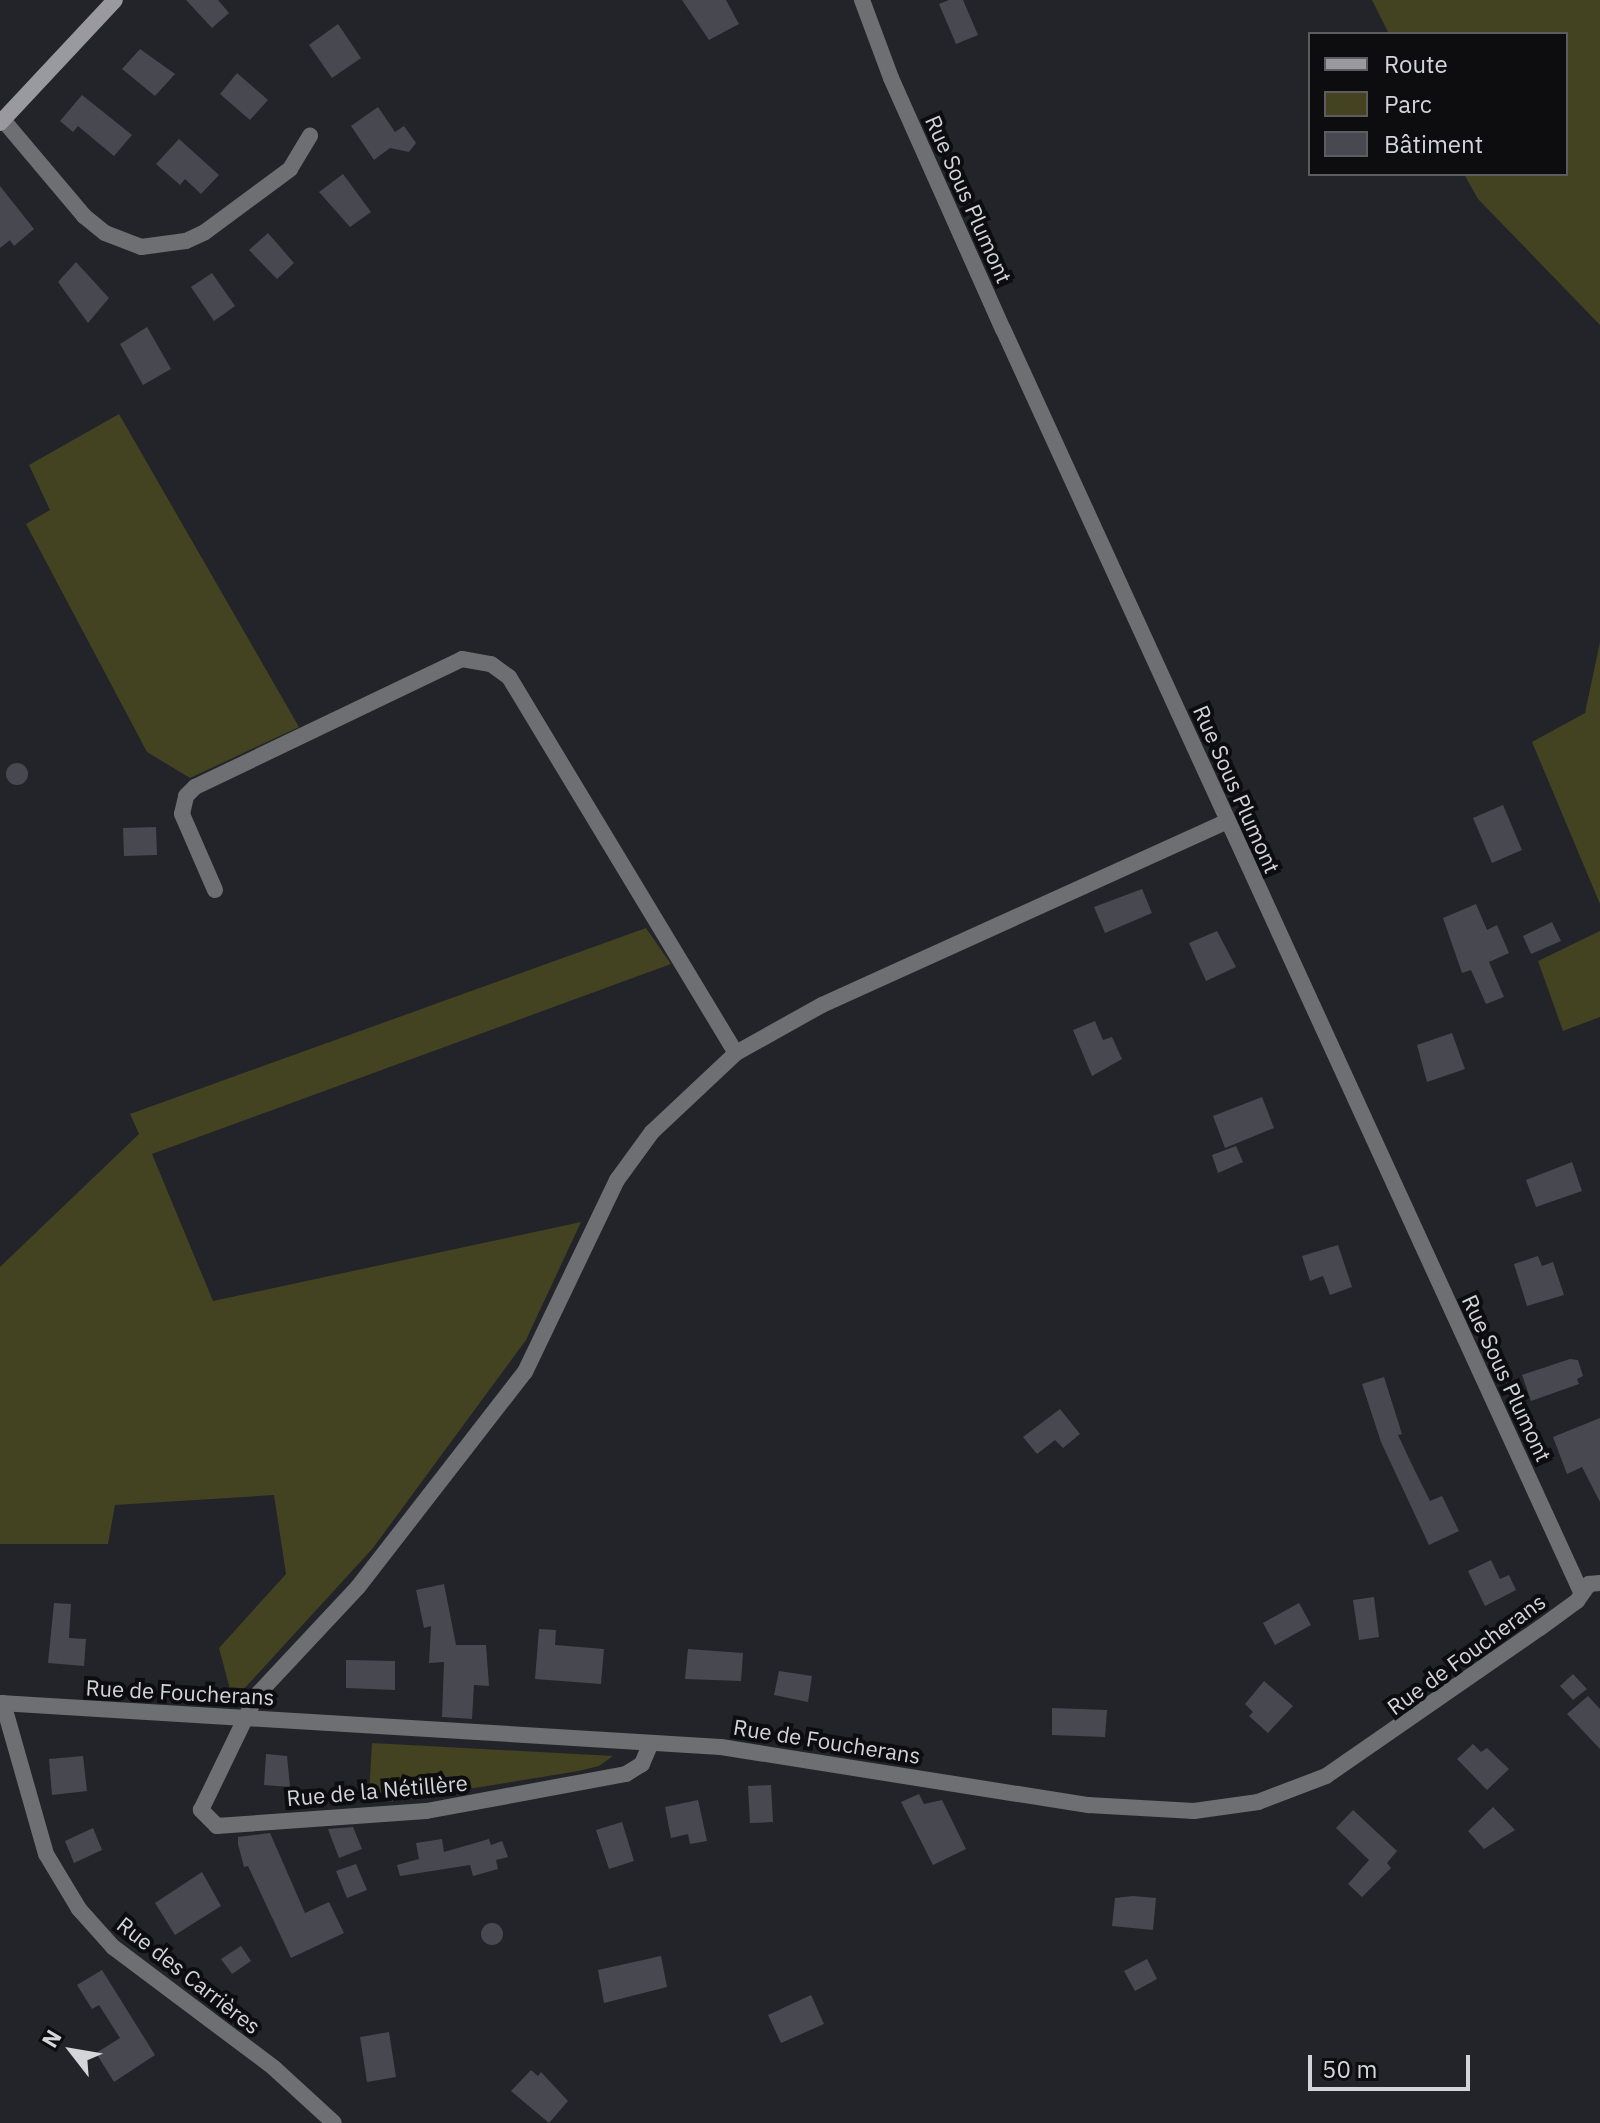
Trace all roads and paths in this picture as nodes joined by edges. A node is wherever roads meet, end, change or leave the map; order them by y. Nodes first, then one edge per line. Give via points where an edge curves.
1 (115, 0) edge
2 (862, 0) edge
3 (2, 121) edge
4 (310, 136) dead end
5 (1227, 821) junction
6 (215, 890) dead end
7 (736, 1053) junction
8 (1600, 1583) edge
9 (1581, 1592) junction
10 (1, 1703) edge
11 (245, 1716) junction
12 (650, 1745) junction
13 (334, 2123) edge

1 - 3 main road
2 - 5 street, Rue Sous Plumont via 904,106
3 - 4 street via 84,216 105,233 141,247 186,241 205,232 290,169
5 - 7 street, Rue de la Nétillère via 897,969
5 - 9 street, Rue Sous Plumont
6 - 7 street via 182,814 186,796 195,787 462,659 491,664 509,677
7 - 11 street, Rue de la Nétillère via 652,1132 617,1180 525,1372 358,1587 256,1696
8 - 9 street, Rue de Foucherans
9 - 12 street, Rue de Foucherans via 1540,1628 1354,1759 1302,1788 1240,1806 1194,1811 1088,1805 773,1752
10 - 11 street, Rue de Foucherans
10 - 13 street, Rue des Carrières via 34,1824 61,1884 79,1909 113,1947 274,2068
11 - 12 street, Rue de Foucherans
11 - 12 street, Rue de la Nétillère via 202,1800 204,1817 217,1826 474,1804 626,1774 642,1764

